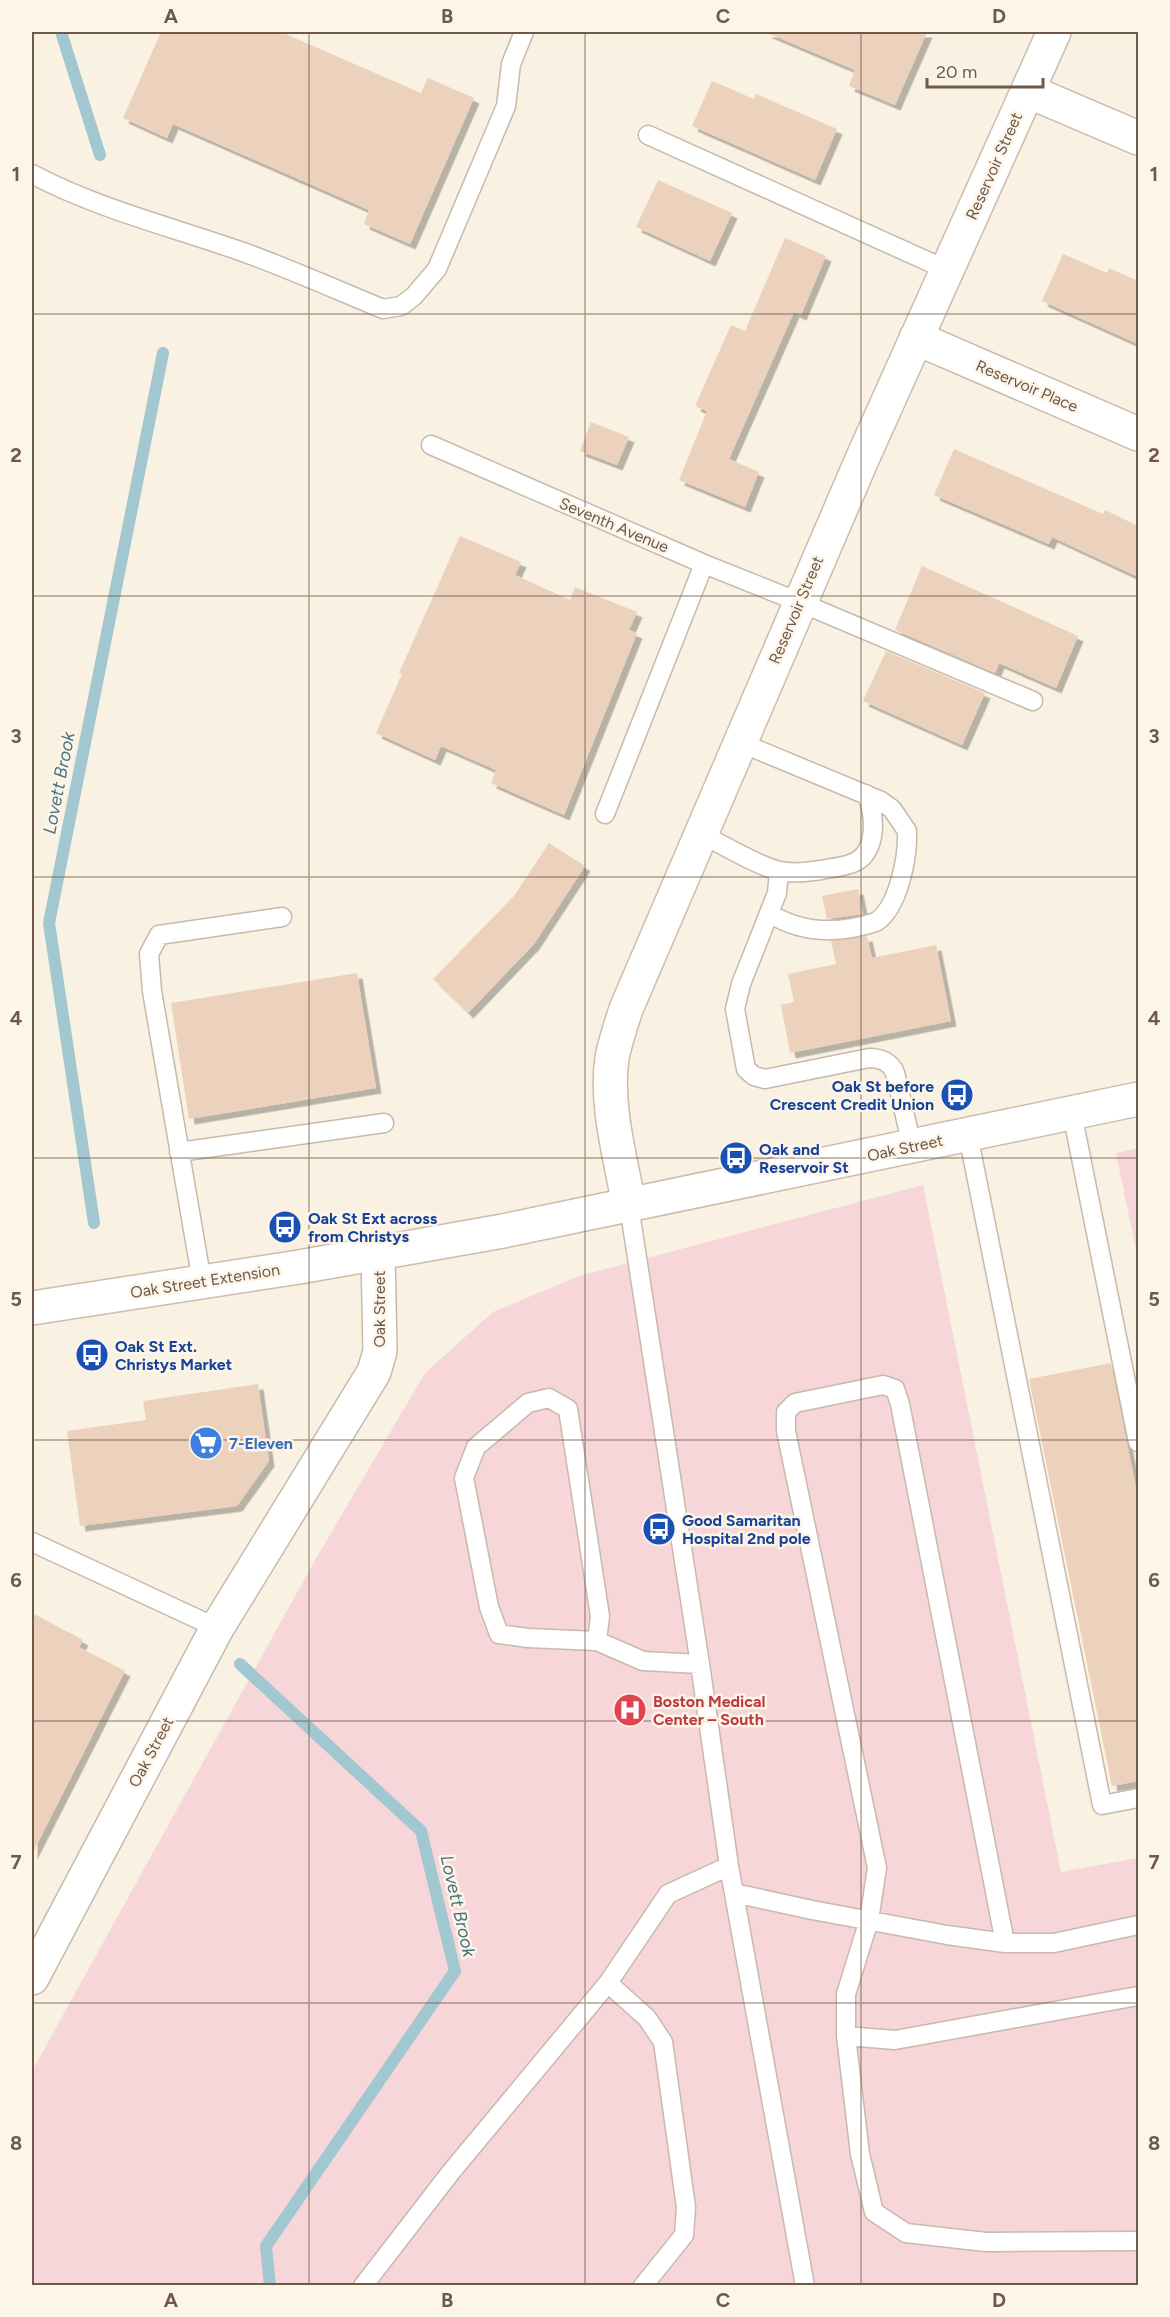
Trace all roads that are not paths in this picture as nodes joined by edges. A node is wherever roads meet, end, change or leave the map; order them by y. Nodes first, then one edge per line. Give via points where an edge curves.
1 (524, 32) edge
2 (1054, 32) edge
3 (1028, 91) junction
4 (648, 135) dead end
5 (1138, 138) edge
6 (32, 174) edge
7 (947, 270) junction
8 (916, 338) junction
9 (1138, 434) edge
10 (431, 445) dead end
11 (704, 564) junction
12 (800, 602) junction
13 (1033, 701) dead end
14 (739, 742) junction
15 (866, 794) junction
16 (604, 814) dead end
17 (701, 834) junction
18 (779, 871) junction
19 (769, 913) junction
20 (282, 916) dead end
21 (1138, 1099) edge
22 (1072, 1113) junction
23 (384, 1124) dead end
24 (968, 1135) junction
25 (912, 1146) junction
26 (179, 1152) junction
27 (629, 1206) junction
28 (378, 1253) junction
29 (202, 1282) junction
30 (32, 1308) edge
31 (1138, 1442) edge
32 (32, 1542) edge
33 (217, 1628) junction
34 (597, 1641) junction
35 (700, 1664) junction
36 (1138, 1798) edge
37 (729, 1866) junction
38 (734, 1893) junction
39 (869, 1920) junction
40 (1138, 1925) edge
41 (1005, 1943) junction
42 (32, 1978) edge
43 (608, 1983) junction
44 (1138, 1996) edge
45 (846, 2036) junction
46 (1138, 2241) edge
47 (363, 2286) edge
48 (643, 2286) edge
49 (805, 2286) edge

1 - 6 lane via 512,64 506,106 436,269 401,306 383,309 244,252 65,192
2 - 3 street, Reservoir Street
3 - 5 street
3 - 7 street, Reservoir Street
4 - 7 lane
7 - 8 street, Reservoir Street
8 - 9 street, Reservoir Place
8 - 12 street, Reservoir Street
10 - 11 lane, Seventh Avenue
11 - 12 lane, Seventh Avenue
11 - 16 lane
12 - 13 lane, Seventh Avenue
12 - 14 street, Reservoir Street
14 - 15 lane
14 - 17 street, Reservoir Street
15 - 18 lane via 872,808 872,831 871,842 862,857 854,863 816,871
15 - 19 lane via 892,809 907,831 901,876 882,918 826,931 801,928
17 - 18 lane
17 - 27 street, Reservoir Street via 626,1009 612,1060 612,1105
18 - 19 lane via 777,893
19 - 25 lane via 736,998 746,1069 765,1079 869,1058 882,1060 895,1073
20 - 26 lane via 159,935 149,954
21 - 22 street, Oak Street
22 - 24 street, Oak Street
22 - 31 lane
23 - 26 lane
24 - 25 street, Oak Street
24 - 36 lane via 1102,1805
25 - 27 street, Oak Street
26 - 29 lane
27 - 28 street, Oak Street
27 - 35 lane
28 - 29 street, Oak Street Extension
28 - 33 street, Oak Street via 380,1351 374,1372
29 - 30 street, Oak Street Extension
32 - 33 lane
33 - 42 street, Oak Street
34 - 34 lane via 500,1634 489,1607 464,1478 476,1447 528,1403 549,1398 568,1409 600,1616
34 - 35 lane via 643,1661
35 - 37 lane
37 - 38 lane
37 - 43 lane via 668,1894
38 - 39 lane
38 - 49 lane
39 - 41 lane
39 - 41 lane via 877,1868 786,1431 786,1412 795,1403 883,1385 895,1389 900,1404
39 - 45 lane via 846,1994
40 - 41 lane via 1054,1943
43 - 47 lane via 451,2172
43 - 48 lane via 647,2018 663,2042 686,2207 684,2235
44 - 45 lane via 895,2040
45 - 46 lane via 860,2154 874,2212 906,2233 986,2242

